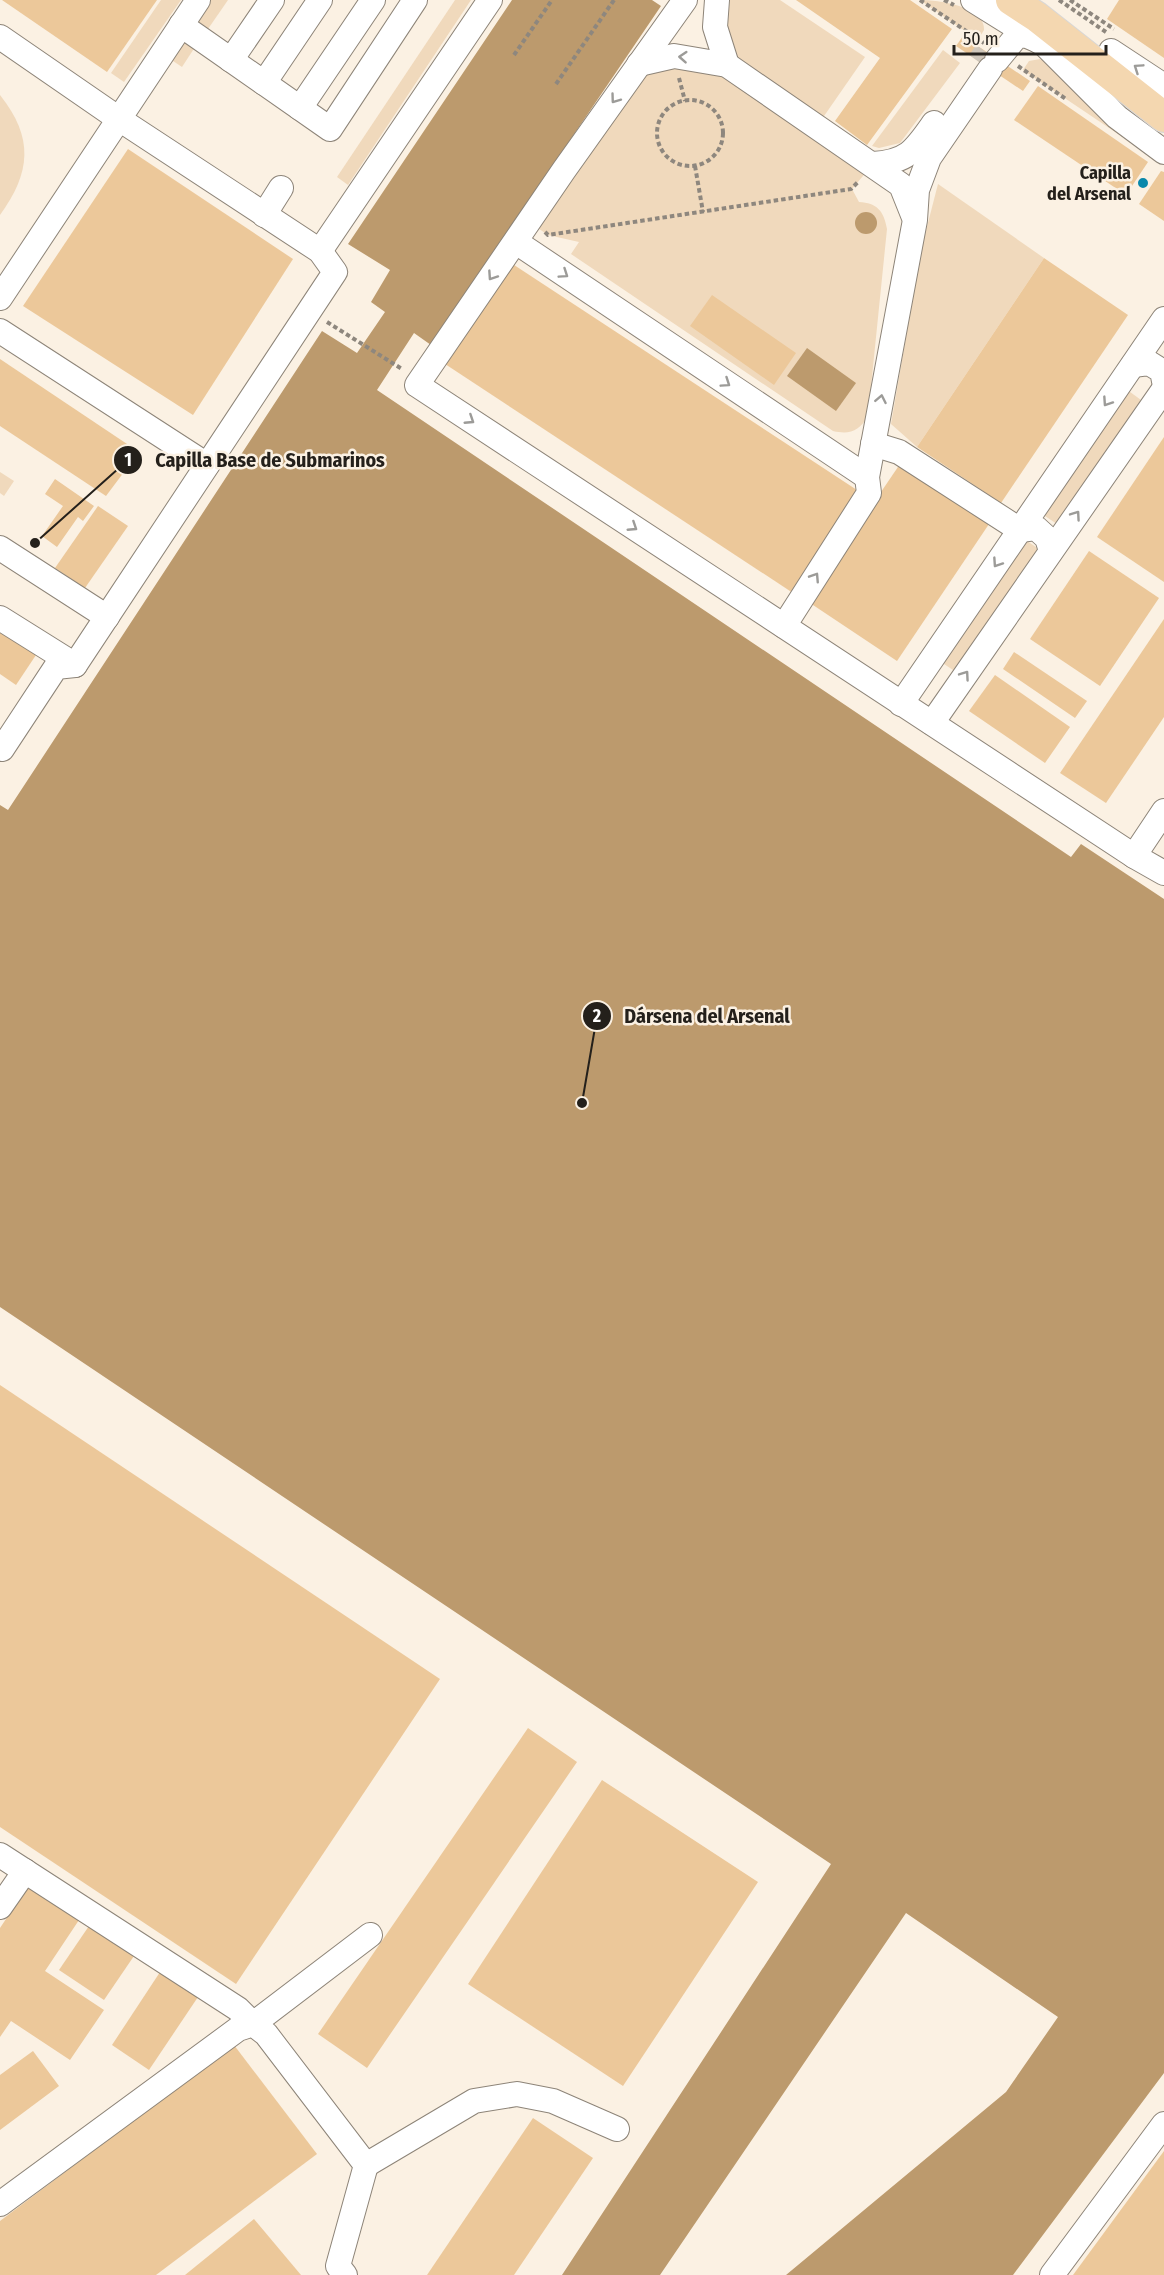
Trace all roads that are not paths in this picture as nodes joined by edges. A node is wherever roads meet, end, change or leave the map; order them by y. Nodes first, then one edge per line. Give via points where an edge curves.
1 (198, 0) edge
2 (272, 0) edge
3 (320, 0) edge
4 (373, 0) edge
5 (416, 0) edge
6 (490, 0) edge
7 (686, 0) edge
8 (717, 0) edge
9 (991, 3) edge
10 (181, 25) junction
11 (1047, 35) junction
12 (0, 37) edge
13 (1111, 51) dead end
14 (991, 57) junction
15 (231, 60) junction
16 (639, 64) junction
17 (727, 65) junction
18 (264, 83) junction
19 (1164, 86) edge
20 (300, 108) junction
21 (1164, 117) edge
22 (119, 119) junction
23 (1164, 140) edge
24 (1164, 152) edge
25 (873, 164) junction
26 (280, 188) dead end
27 (264, 214) junction
28 (915, 220) junction
29 (516, 242) junction
30 (320, 251) junction
31 (0, 298) edge
32 (1164, 319) edge
33 (0, 331) edge
34 (1133, 365) junction
35 (1164, 381) edge
36 (1164, 389) edge
37 (873, 444) junction
38 (207, 465) junction
39 (867, 477) junction
40 (1020, 530) junction
41 (0, 548) edge
42 (1051, 551) junction
43 (107, 617) junction
44 (0, 618) edge
45 (784, 626) junction
46 (75, 665) junction
47 (901, 704) junction
48 (932, 723) junction
49 (2, 749) dead end
50 (1164, 812) edge
51 (1134, 856) junction
52 (1164, 873) edge
53 (0, 1855) edge
54 (25, 1871) junction
55 (0, 1907) edge
56 (370, 1935) dead end
57 (253, 2024) junction
58 (1164, 2124) edge
59 (617, 2129) dead end
60 (366, 2165) junction
61 (0, 2204) edge
62 (345, 2275) edge
63 (1052, 2275) edge

1 - 10 street
2 - 15 street
3 - 18 street
4 - 20 street
5 - 20 street via 330,129
6 - 30 street
7 - 16 street
8 - 17 street via 715,27
9 - 11 main road
9 - 14 street via 1001,27
10 - 15 street
10 - 22 street
11 - 14 street via 1016,37
11 - 21 main road
11 - 23 main road
11 - 24 street via 1117,117
12 - 22 street
19 -> 13 street
14 - 25 street via 917,148 892,163
14 - 28 street via 929,158 917,190
15 - 18 street
17 -> 16 street via 675,56
16 -> 29 street
17 - 25 street
18 - 20 street
22 - 27 street
22 - 31 street
25 - 28 street via 901,185
26 - 27 street
27 - 30 street
37 -> 28 street
29 -> 39 street
29 -> 45 street via 417,385
30 - 38 street via 335,272
32 - 34 street
33 - 38 street
34 - 35 street via 1149,363 1162,371
34 -> 40 street
42 -> 36 street
37 - 39 street
37 - 40 street via 899,452
38 - 43 street
45 -> 39 street via 869,493
40 - 42 street via 1036,528 1047,538
40 -> 47 street
41 - 43 street
48 -> 42 street
43 - 46 street
44 - 46 street
45 - 47 street
46 - 49 street via 56,667
47 - 48 street
48 - 51 street
50 - 51 street
51 - 52 street
53 - 54 street
54 - 55 street
54 - 57 street via 238,2009
56 - 57 street
57 - 60 street via 266,2034
57 - 61 street via 238,2029
58 - 63 street
59 - 60 street via 553,2101 517,2094 474,2101
60 - 62 street via 338,2266

